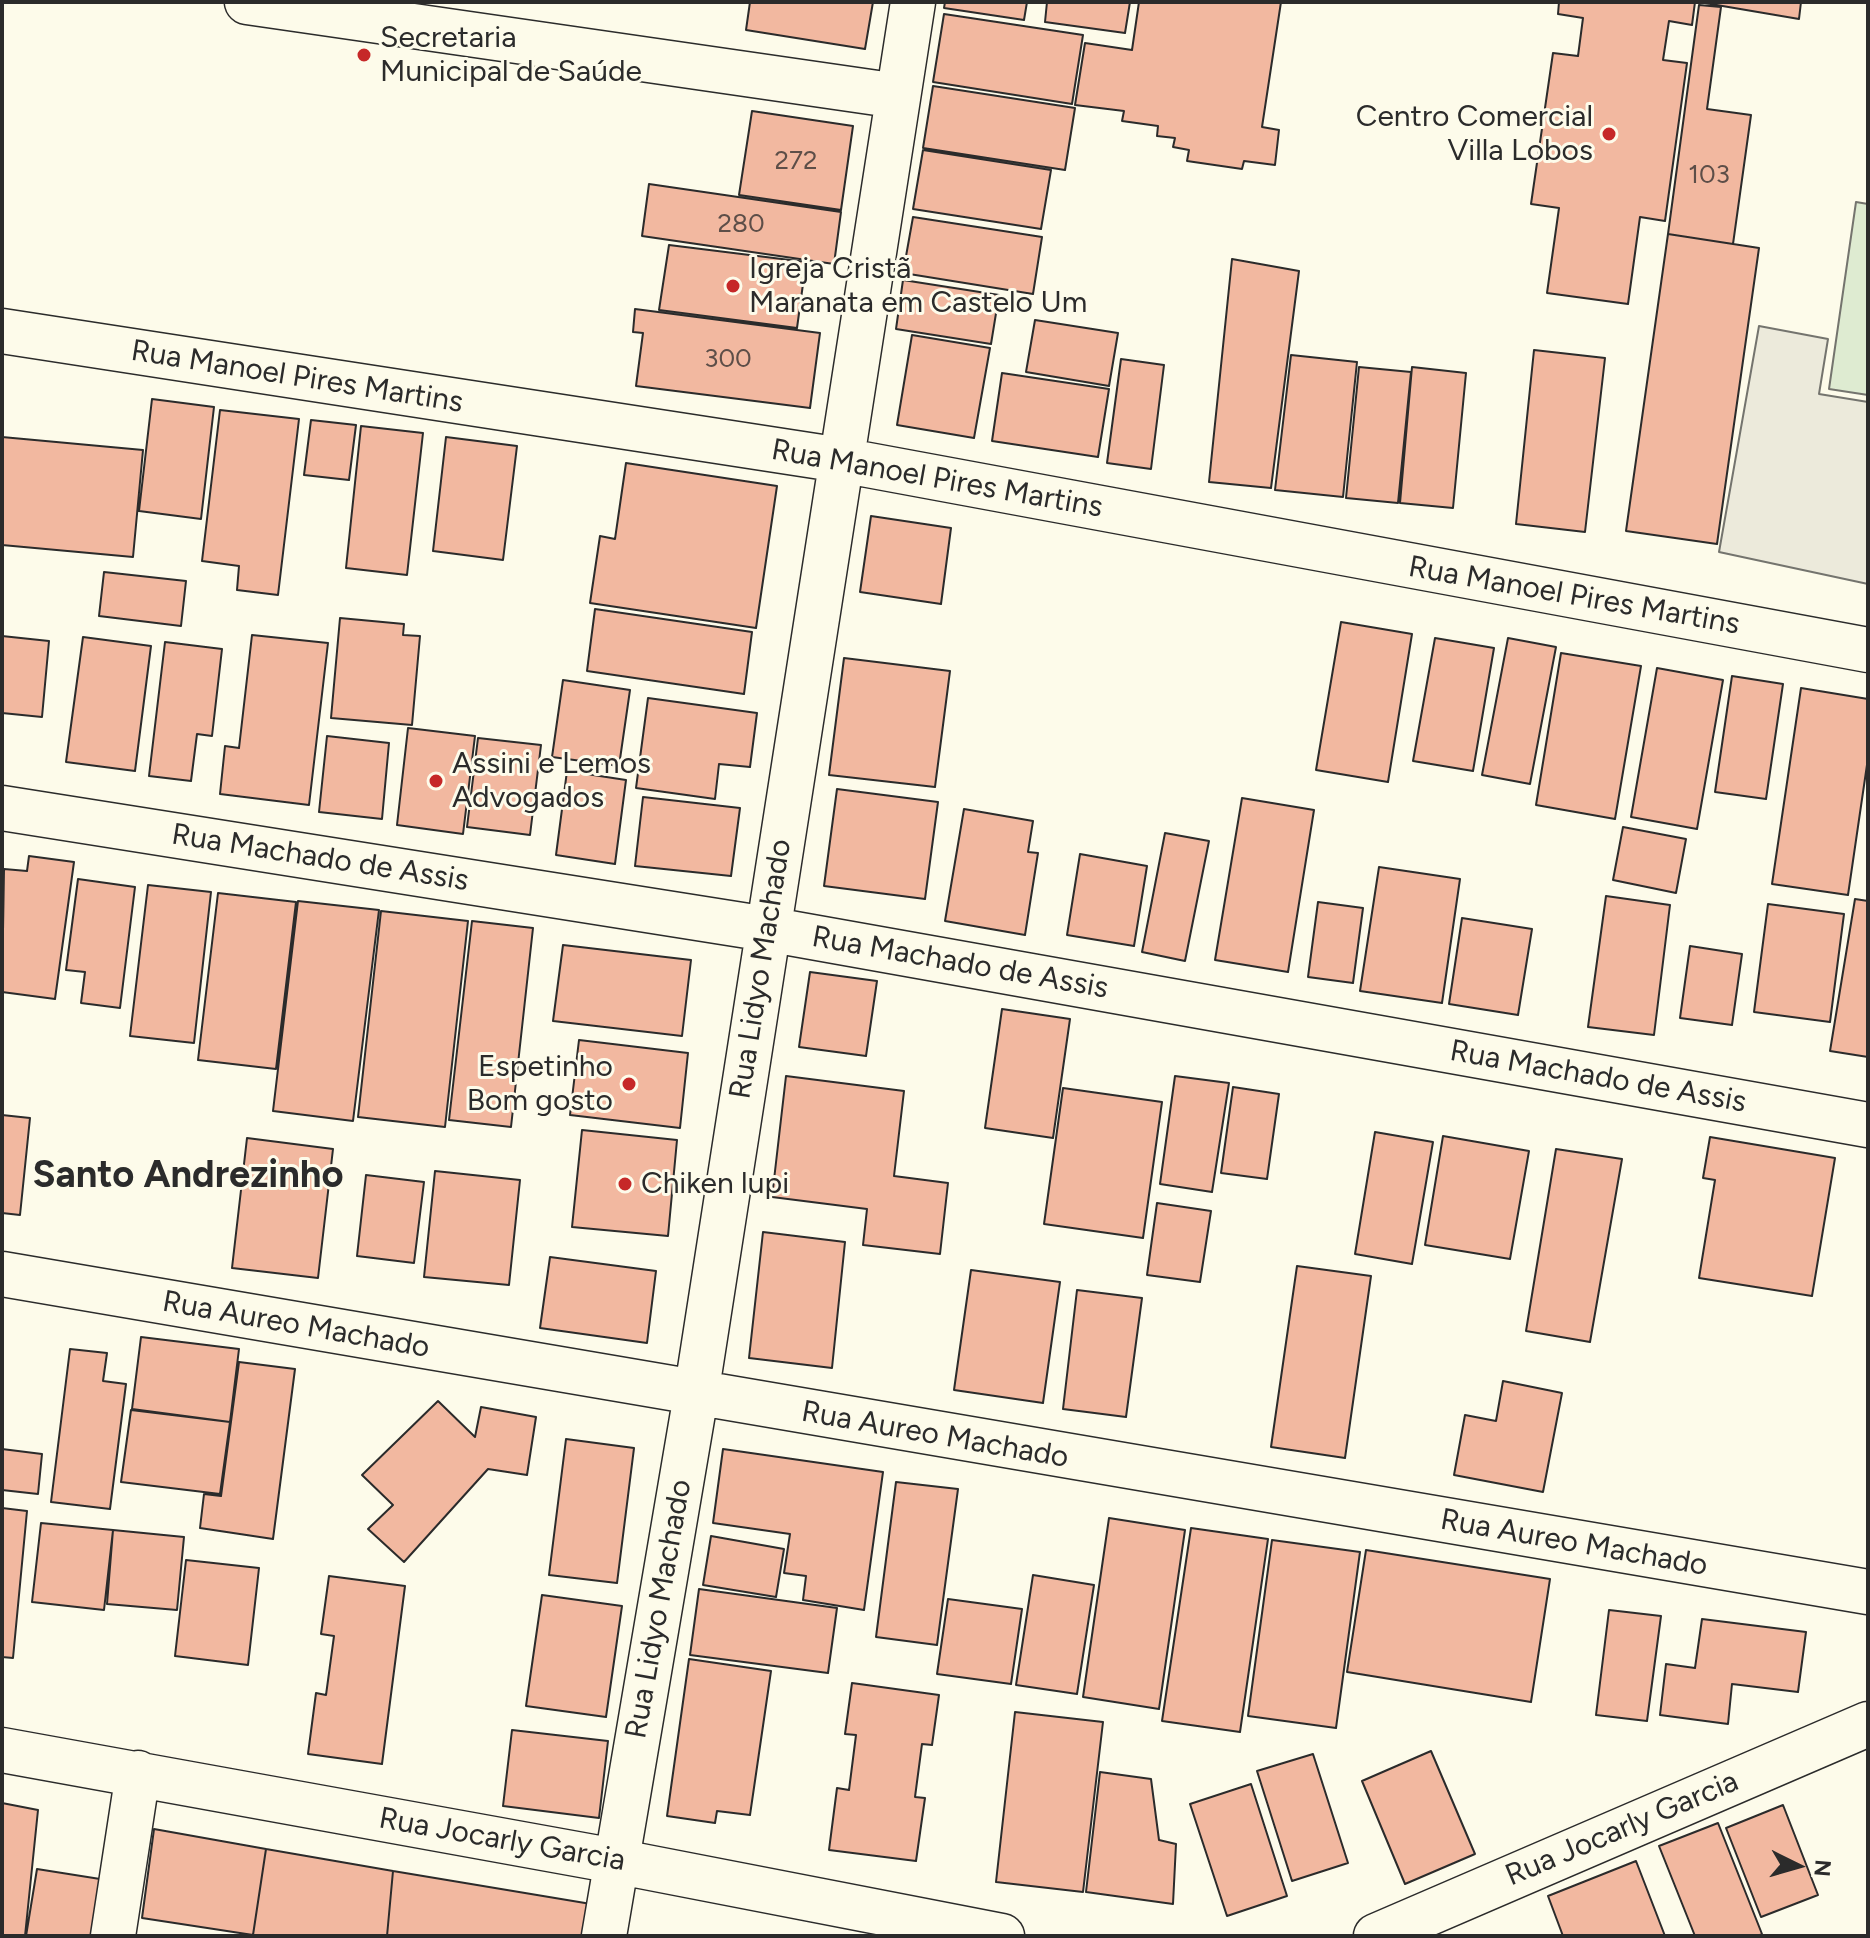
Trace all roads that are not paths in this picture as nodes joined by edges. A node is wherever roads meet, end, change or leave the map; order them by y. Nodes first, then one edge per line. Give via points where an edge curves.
1 (247, 2) edge
2 (913, 2) edge
3 (898, 96) junction
4 (2, 331) edge
5 (841, 460) junction
6 (1868, 650) edge
7 (2, 808) edge
8 (767, 929) junction
9 (1868, 1125) edge
10 (2, 1274) edge
11 (696, 1395) junction
12 (1868, 1592) edge
13 (1868, 1724) edge
14 (2, 1750) edge
15 (138, 1773) junction
16 (615, 1861) junction
17 (113, 1936) edge
18 (604, 1936) edge
19 (1002, 1936) edge
20 (1376, 1936) edge

1 - 3 street
2 - 3 street, Rua Lidyo Machado
3 - 5 street, Rua Lidyo Machado
4 - 5 street, Rua Manoel Pires Martins
5 - 6 street, Rua Manoel Pires Martins
5 - 8 street, Rua Lidyo Machado
7 - 8 street, Rua Machado de Assis
8 - 9 street, Rua Machado de Assis
8 - 11 street, Rua Lidyo Machado
10 - 11 street, Rua Aureo Machado
11 - 12 street, Rua Aureo Machado
11 - 16 street, Rua Lidyo Machado
13 - 20 street, Rua Jocarly Garcia
14 - 15 street, Rua Jocarly Garcia
15 - 16 street, Rua Jocarly Garcia
15 - 17 street
16 - 18 street, Rua Lidyo Machado
16 - 19 street, Rua Jocarly Garcia

